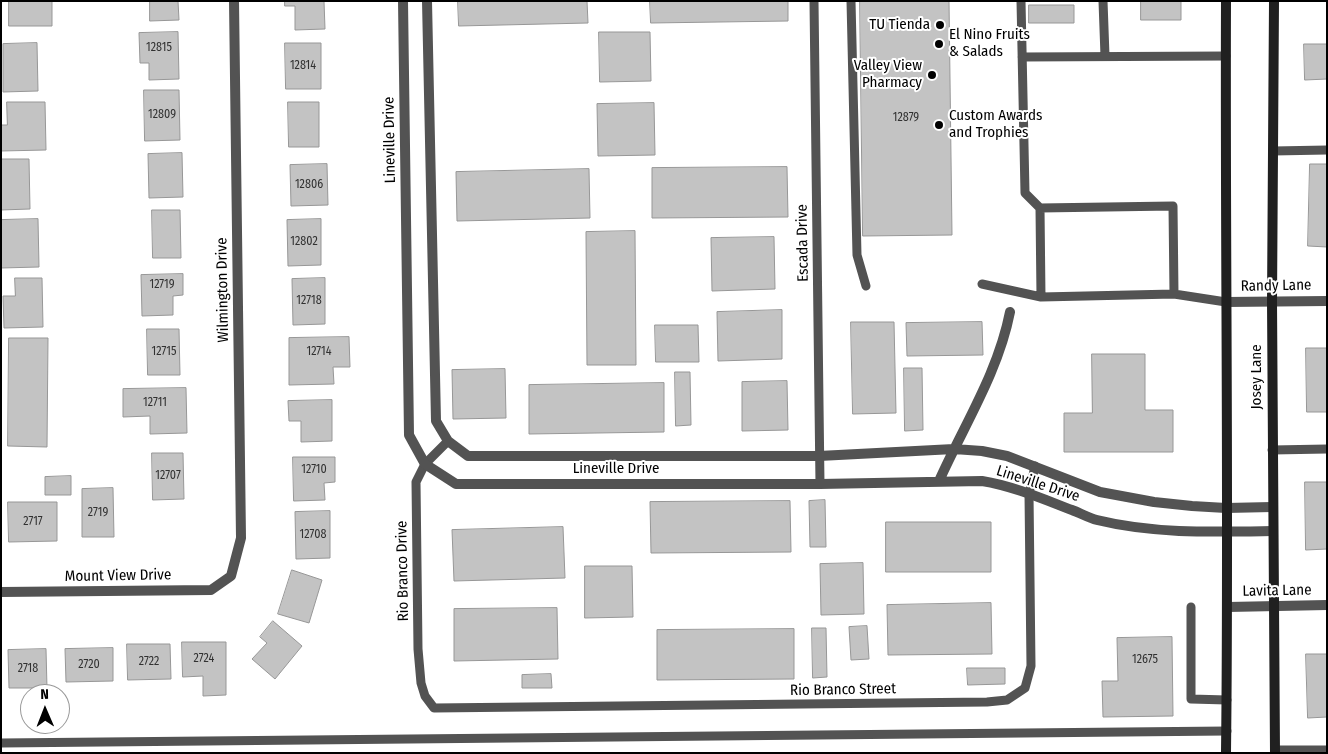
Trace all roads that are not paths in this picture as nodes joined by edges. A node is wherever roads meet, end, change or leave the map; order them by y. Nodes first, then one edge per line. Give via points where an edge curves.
1 (234, 1) edge
2 (403, 1) edge
3 (427, 1) edge
4 (814, 1) edge
5 (851, 1) edge
6 (1021, 1) edge
7 (1103, 1) edge
8 (1226, 1) edge
9 (1274, 1) edge
10 (1105, 56) junction
11 (1226, 56) junction
12 (1022, 57) junction
13 (1327, 150) edge
14 (1273, 151) junction
15 (1040, 208) junction
16 (982, 284) dead end
17 (866, 286) dead end
18 (1174, 294) junction
19 (1041, 297) junction
20 (1272, 301) junction
21 (1327, 301) edge
22 (1226, 302) junction
23 (1010, 312) dead end
24 (448, 441) junction
25 (954, 449) junction
26 (1327, 449) edge
27 (1272, 450) junction
28 (820, 456) junction
29 (425, 464) junction
30 (1035, 466) junction
31 (939, 482) junction
32 (820, 484) junction
33 (1029, 494) junction
34 (1272, 507) junction
35 (1226, 508) junction
36 (1226, 532) junction
37 (1272, 532) junction
38 (231, 576) joint
39 (1, 592) edge
40 (1327, 605) edge
41 (1273, 606) junction
42 (1191, 607) dead end
43 (1228, 607) junction
44 (1227, 700) junction
45 (434, 708) joint
46 (1227, 731) junction
47 (1, 743) edge
48 (135, 743) junction
49 (1327, 750) edge
50 (1275, 751) edge
51 (130, 753) edge
52 (1226, 753) edge

1 - 38 street, Wilmington Drive via 241,538
2 - 29 street, Lineville Drive via 410,435
3 - 24 street, Lineville Drive via 436,421
4 - 28 lane, Escada Drive
5 - 17 lane via 857,255
6 - 12 lane
7 - 10 lane
8 - 11 main road, Josey Lane
9 - 14 main road, Josey Lane
10 - 11 lane
10 - 12 lane
11 - 22 main road, Josey Lane
12 - 15 lane via 1026,194
13 - 14 lane
14 - 20 main road, Josey Lane
15 - 18 lane via 1173,206
15 - 19 lane
16 - 19 lane
18 - 19 lane
18 - 22 lane
20 - 21 street, Randy Lane
20 - 22 street, Randy Lane
20 - 27 main road, Josey Lane
22 - 35 main road, Josey Lane
23 - 25 street via 997,358
24 - 28 street, Lineville Drive via 468,456
24 - 29 lane, Rio Branco Drive
25 - 28 street, Lineville Drive
25 - 30 street, Lineville Drive via 1007,456
25 - 31 street
26 - 27 lane
27 - 34 main road, Josey Lane
28 - 32 lane, Escada Drive
29 - 32 street, Lineville Drive via 456,484
29 - 45 lane, Rio Branco Drive via 416,482 418,649 421,683
30 - 33 lane, Rio Branco Street
30 - 35 street, Lineville Drive via 1100,492 1154,502
31 - 32 street, Lineville Drive
31 - 33 street, Lineville Drive via 994,483
33 - 36 street, Lineville Drive via 1097,520 1153,529
33 - 45 lane, Rio Branco Street via 1031,666 1025,688 1007,700
34 - 35 street, Lineville Drive
34 - 37 main road, Josey Lane
35 - 36 main road, Josey Lane
36 - 37 street, Lineville Drive
36 - 43 main road, Josey Lane
37 - 41 main road, Josey Lane
38 - 39 street, Mount View Drive via 211,590
40 - 41 street, Lavita Lane
41 - 43 street, Lavita Lane
41 - 50 main road, Josey Lane
42 - 44 lane via 1191,699
43 - 44 main road, Josey Lane
44 - 46 main road, Josey Lane
46 - 48 lane
46 - 52 main road, Josey Lane
47 - 48 lane
48 - 51 lane
49 - 50 lane

